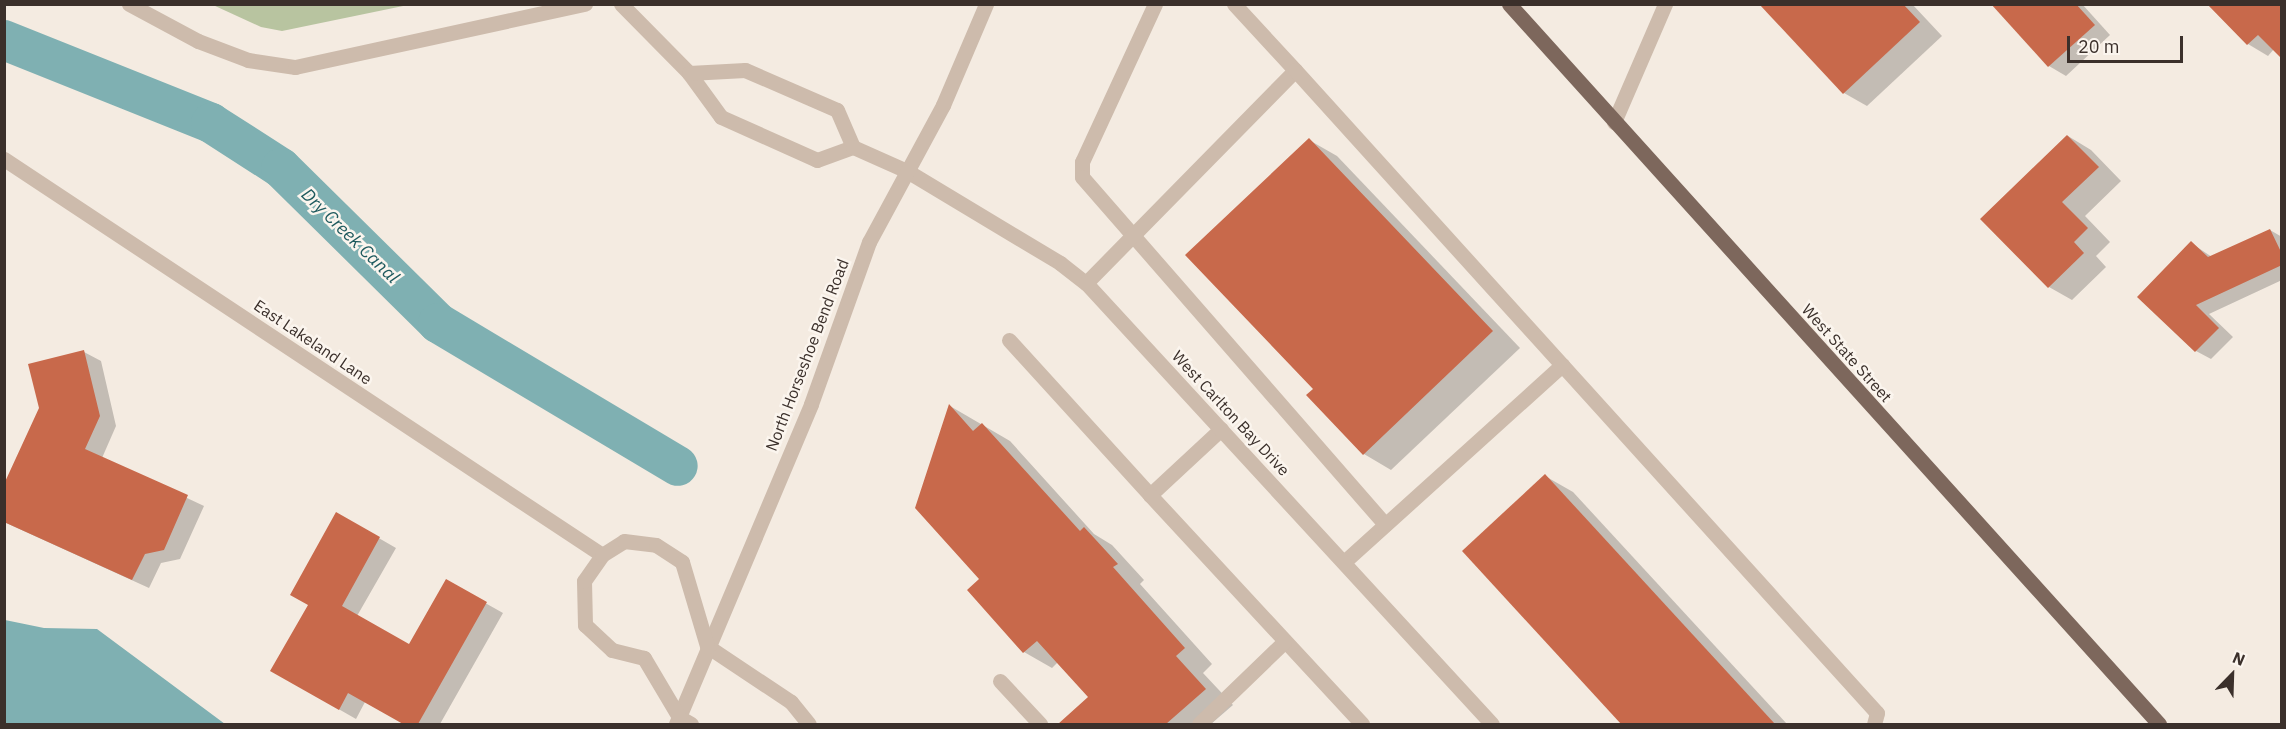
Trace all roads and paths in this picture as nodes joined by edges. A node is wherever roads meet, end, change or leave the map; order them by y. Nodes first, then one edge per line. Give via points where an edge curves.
1 (129, 4) edge
2 (585, 4) edge
3 (621, 4) edge
4 (986, 4) edge
5 (1155, 4) edge
6 (1234, 4) edge
7 (1509, 4) edge
8 (1665, 4) edge
9 (1295, 70) junction
10 (688, 73) junction
11 (1614, 122) junction
12 (853, 147) junction
13 (4, 159) edge
14 (907, 171) junction
15 (1133, 235) junction
16 (1086, 283) junction
17 (1009, 340) dead end
18 (1562, 365) junction
19 (1221, 429) junction
20 (1150, 495) junction
21 (1385, 524) junction
22 (602, 555) junction
23 (1344, 562) junction
24 (1284, 642) junction
25 (707, 646) junction
26 (1000, 681) dead end
27 (682, 722) edge
28 (809, 724) edge
29 (1040, 724) edge
30 (1199, 724) edge
31 (1362, 724) edge
32 (1492, 724) edge
33 (1874, 724) edge
34 (2159, 724) edge

1 - 2 street via 198,41 248,60 295,67
3 - 10 street
4 - 14 street, North Horseshoe Bend Road via 943,105
5 - 15 street via 1082,162 1082,177
6 - 9 street
7 - 11 main road, West State Street
8 - 11 street
9 - 15 street
9 - 18 street
10 - 12 street via 745,70 837,110
10 - 12 street via 721,117 817,160
11 - 34 main road, West State Street
12 - 14 street, West Carlton Bay Drive
13 - 22 street, East Lakeland Lane
14 - 16 street, West Carlton Bay Drive via 1060,263
14 - 25 street, North Horseshoe Bend Road via 869,242 811,404
15 - 16 street
15 - 21 street
16 - 19 street, West Carlton Bay Drive
17 - 20 street
18 - 21 street
18 - 33 street via 1877,713
19 - 20 street
19 - 23 street, West Carlton Bay Drive
20 - 24 street
21 - 23 street
22 - 25 street via 624,542 656,545 682,562
22 - 27 street via 584,581 585,625 612,650 644,658
23 - 32 street, West Carlton Bay Drive
24 - 30 street
24 - 31 street
25 - 27 street, North Horseshoe Bend Road
25 - 28 street via 791,702
26 - 29 street

